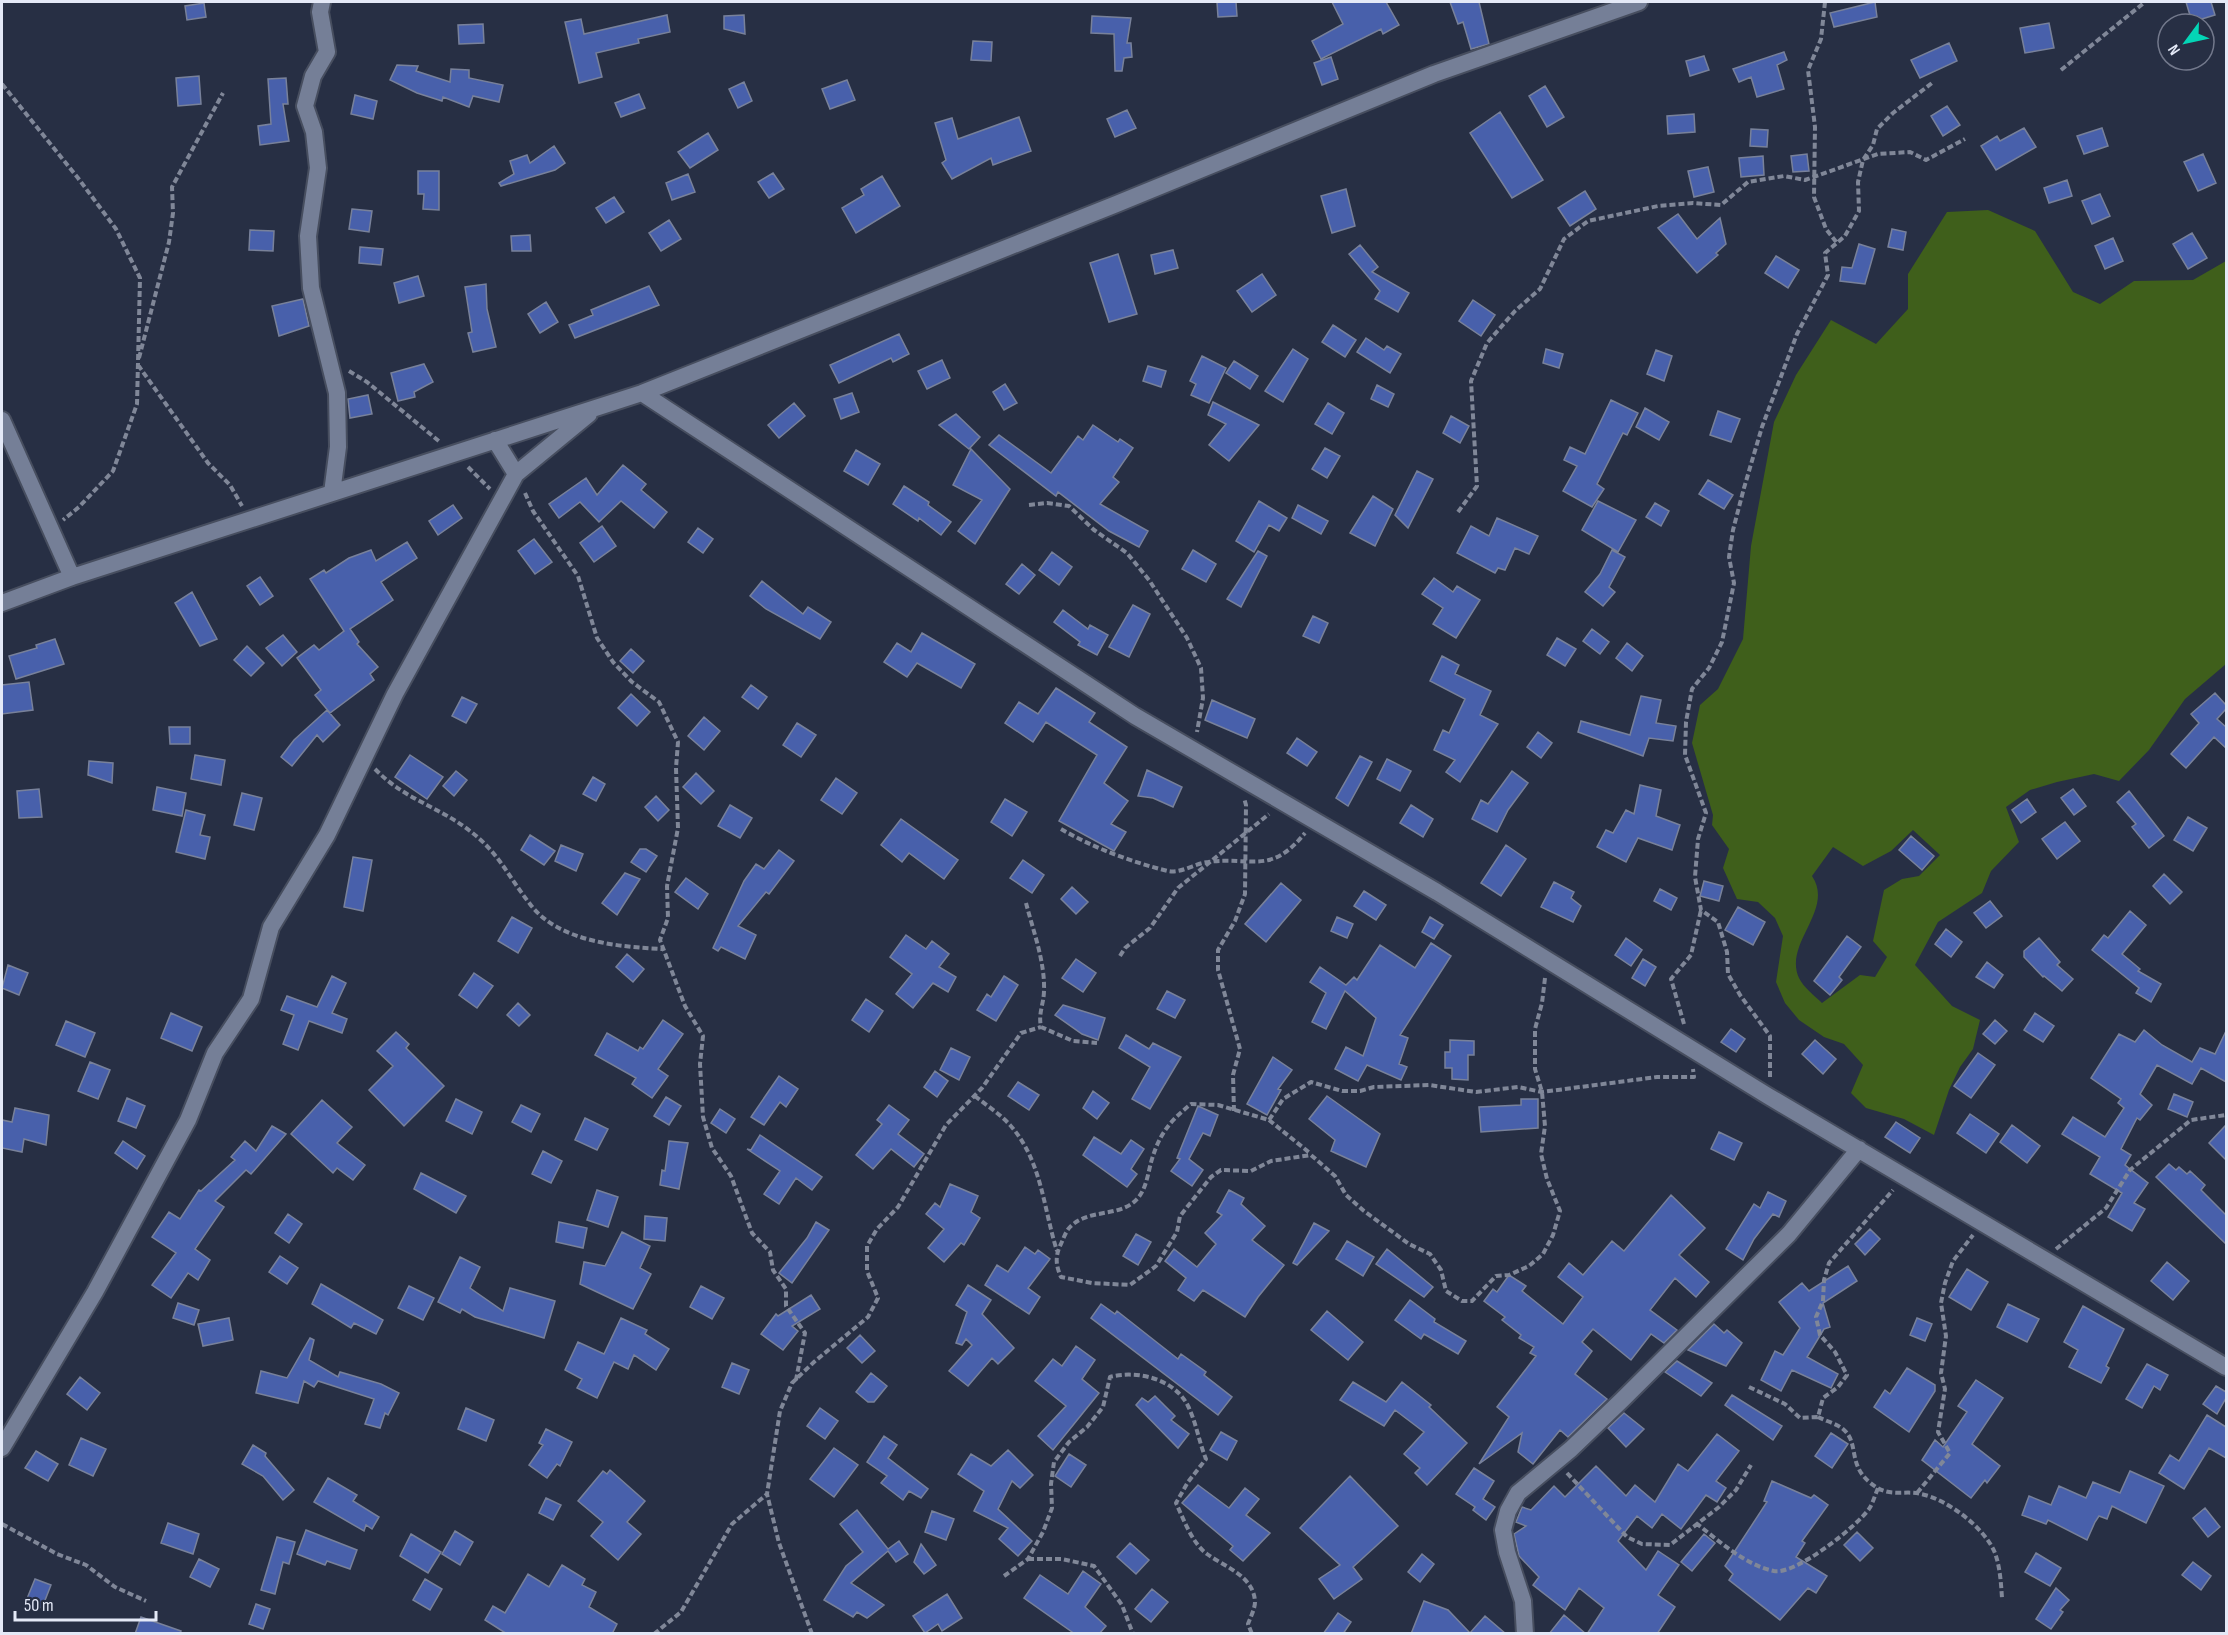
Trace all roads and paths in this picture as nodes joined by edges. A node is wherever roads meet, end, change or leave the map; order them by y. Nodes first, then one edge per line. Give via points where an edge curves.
1 (322, 2) edge
2 (1639, 2) edge
3 (1825, 2) edge
4 (2145, 2) edge
5 (2061, 70) dead end
6 (1932, 83) dead end
7 (2, 84) edge
8 (223, 93) dead end
9 (1965, 139) dead end
10 (1863, 160) junction
11 (1815, 176) junction
12 (1837, 243) junction
13 (330, 362) junction
14 (138, 364) junction
15 (642, 393) junction
16 (598, 407) junction
17 (2, 420) edge
18 (495, 440) junction
19 (454, 454) junction
20 (516, 474) junction
21 (332, 493) junction
22 (502, 500) junction
23 (1029, 505) dead end
24 (1458, 512) dead end
25 (250, 519) junction
26 (50, 530) junction
27 (72, 577) junction
28 (2, 603) edge
29 (1194, 751) junction
30 (364, 757) junction
31 (1236, 775) junction
32 (1284, 803) junction
33 (1315, 821) junction
34 (1061, 829) dead end
35 (1245, 832) junction
36 (1209, 862) junction
37 (1245, 863) junction
38 (1026, 903) dead end
39 (1701, 910) junction
40 (664, 949) junction
41 (1120, 956) dead end
42 (1546, 959) junction
43 (1041, 1027) junction
44 (1097, 1043) dead end
45 (1691, 1048) junction
46 (1542, 1092) junction
47 (975, 1095) junction
48 (1768, 1096) junction
49 (1234, 1111) junction
50 (2226, 1115) edge
51 (1269, 1120) junction
52 (1859, 1149) junction
53 (1311, 1155) junction
54 (1906, 1177) junction
55 (1982, 1222) junction
56 (1058, 1252) junction
57 (2045, 1260) junction
58 (2226, 1367) edge
59 (796, 1380) junction
60 (1749, 1388) dead end
61 (1818, 1417) junction
62 (2, 1448) edge
63 (1557, 1460) junction
64 (1751, 1465) dead end
65 (1878, 1488) junction
66 (1917, 1493) junction
67 (766, 1494) junction
68 (1696, 1523) junction
69 (2, 1524) edge
70 (1028, 1559) junction
71 (1004, 1576) dead end
72 (2002, 1598) dead end
73 (146, 1601) dead end
74 (654, 1634) edge
75 (813, 1634) edge
76 (1133, 1634) edge
77 (1252, 1634) edge
78 (1525, 1634) edge

1 - 13 street via 327,52 313,76 305,106 314,132 318,168 308,236 311,288
2 - 15 street via 1434,74
3 - 11 path via 1821,39 1808,70 1815,127
4 - 5 path
6 - 10 path via 1877,129
7 - 14 path via 116,229 140,278
8 - 14 path via 172,187 169,242
9 - 10 path via 1926,160 1910,152 1878,154
10 - 11 path
10 - 12 path via 1858,182 1859,211
11 - 12 path via 1814,197 1826,229
11 - 24 path via 1806,180 1784,176 1748,182 1721,205 1693,202 1588,220 1563,238 1540,289 1487,344 1471,381 1477,486
12 - 39 path via 1825,253 1828,275 1797,334 1762,427 1733,530 1729,557 1734,584 1722,642 1709,668 1692,689 1685,755 1706,813 1698,839 1695,877
13 - 19 path via 367,382
13 - 21 street via 337,404 338,447
14 - 25 path via 208,463 230,485
14 - 26 path via 137,404 113,471 79,507
15 - 16 street
15 - 29 street
16 - 18 street
16 - 20 street
17 - 26 street
18 - 19 street
18 - 20 street
19 - 21 street
19 - 22 path
20 - 22 street
20 - 40 path via 533,511 578,576 597,638 619,669 659,702 678,742 678,828 667,886 668,918 660,940
21 - 25 street
22 - 30 street via 394,694
23 - 29 path via 1069,506 1127,553 1149,580 1201,668 1203,698
25 - 27 street
26 - 27 street
27 - 28 street
29 - 31 street
30 - 40 path via 393,787 468,829 496,853 541,918 594,943
30 - 62 street via 327,835 271,927 251,999 215,1053 188,1120 95,1292
31 - 32 street
31 - 35 path via 1246,805
32 - 33 street
32 - 35 path
33 - 37 path via 1295,845 1264,863
33 - 42 street
34 - 36 path via 1098,850 1171,872
35 - 36 path
35 - 37 path
36 - 37 path
36 - 41 path via 1178,888 1150,928
37 - 49 path via 1245,894 1218,950 1223,993 1240,1049 1233,1075
38 - 43 path via 1044,990 1038,1015
39 - 45 path via 1690,955 1671,979
39 - 48 path via 1718,922 1727,952 1728,974 1770,1036
40 - 59 path via 686,1006 703,1036 703,1117 712,1148 730,1176 752,1233 770,1252 773,1270 786,1289 786,1306 805,1334
42 - 45 street
42 - 46 path via 1535,1029 1535,1069
43 - 44 path via 1073,1041
43 - 47 path via 1021,1033
45 - 46 path via 1694,1077 1657,1077
45 - 48 street
46 - 51 path via 1518,1087 1476,1092 1429,1085 1351,1091 1311,1082 1283,1099
46 - 53 path via 1545,1126 1541,1154 1560,1211 1553,1235 1543,1254 1529,1266 1496,1276 1472,1300 1462,1301 1446,1291 1441,1270 1430,1254 1408,1244 1364,1211
47 - 56 path via 1010,1125 1031,1153
47 - 59 path via 946,1125 898,1207 867,1246 867,1271 878,1298 868,1317
48 - 52 street
49 - 51 path
49 - 56 path via 1218,1105 1191,1104 1168,1124 1137,1199 1117,1212 1103,1211 1070,1227
50 - 57 path via 2192,1120 2130,1170 2106,1208
51 - 53 path
52 - 54 street
52 - 63 street via 1789,1234
53 - 56 path via 1271,1161 1251,1171 1221,1170 1211,1177 1180,1216 1177,1232 1156,1266 1130,1285 1061,1277 1056,1267
54 - 55 street
54 - 61 path via 1829,1263 1823,1301 1816,1317 1820,1335 1847,1375 1823,1398
55 - 57 street
55 - 66 path via 1953,1261 1941,1303 1946,1336 1941,1373 1945,1389 1938,1432 1950,1454
57 - 58 street
59 - 67 path via 780,1411
60 - 61 path via 1785,1404 1800,1418
61 - 65 path via 1843,1429 1850,1438 1860,1474
63 - 68 path via 1601,1512 1627,1537 1642,1544 1670,1545
63 - 78 street via 1518,1493 1503,1530 1523,1601
64 - 68 path via 1736,1490
65 - 66 path via 1904,1495
65 - 68 path via 1870,1507 1852,1527 1816,1553 1777,1572 1756,1565
66 - 72 path via 1946,1503 1971,1522 1994,1549
67 - 74 path via 732,1524 681,1612
67 - 75 path via 779,1543
69 - 73 path via 86,1565 115,1587
70 - 71 path
70 - 76 path via 1062,1559 1094,1566 1122,1605
70 - 77 path via 1053,1508 1054,1462 1103,1407 1110,1377 1126,1373 1153,1378 1174,1389 1188,1405 1206,1459 1176,1503 1206,1554 1226,1564 1248,1583 1255,1602 1248,1624

